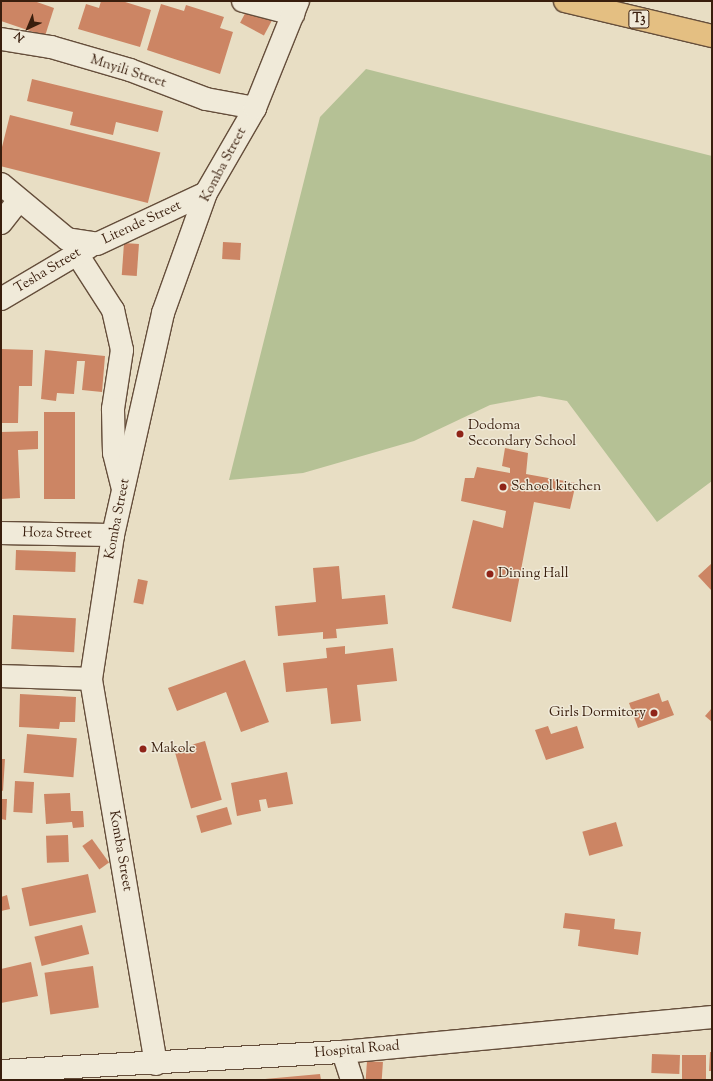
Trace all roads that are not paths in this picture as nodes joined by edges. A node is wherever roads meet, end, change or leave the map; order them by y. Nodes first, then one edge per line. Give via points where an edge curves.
1 (243, 1) edge
2 (565, 1) edge
3 (296, 8) edge
4 (712, 36) edge
5 (1, 39) edge
6 (255, 108) junction
7 (1, 184) edge
8 (206, 193) junction
9 (18, 201) junction
10 (1, 223) edge
11 (86, 249) junction
12 (1, 299) edge
13 (123, 491) junction
14 (1, 534) edge
15 (114, 536) junction
16 (1, 676) edge
17 (90, 679) junction
18 (712, 1017) edge
19 (343, 1052) junction
20 (155, 1069) edge
21 (1, 1071) edge
22 (352, 1080) edge

1 - 3 street
2 - 4 highway, T3
3 - 6 street, Komba Street
5 - 6 street, Mnyili Street via 51,47 130,70 206,99
6 - 8 street, Komba Street
7 - 9 street, Litende Street
8 - 11 street, Litende Street
8 - 13 street, Komba Street via 163,313
9 - 10 street
9 - 11 street, Litende Street via 67,239
11 - 12 street, Tesha Street
11 - 13 street via 113,310 122,350 113,409 114,453
13 - 15 street, Komba Street
14 - 15 street, Hoza Street
15 - 17 street, Komba Street
16 - 17 street
17 - 20 street, Komba Street
18 - 19 street, Hospital Road
19 - 20 street, Hospital Road
19 - 22 street
20 - 21 street, Hospital Road

